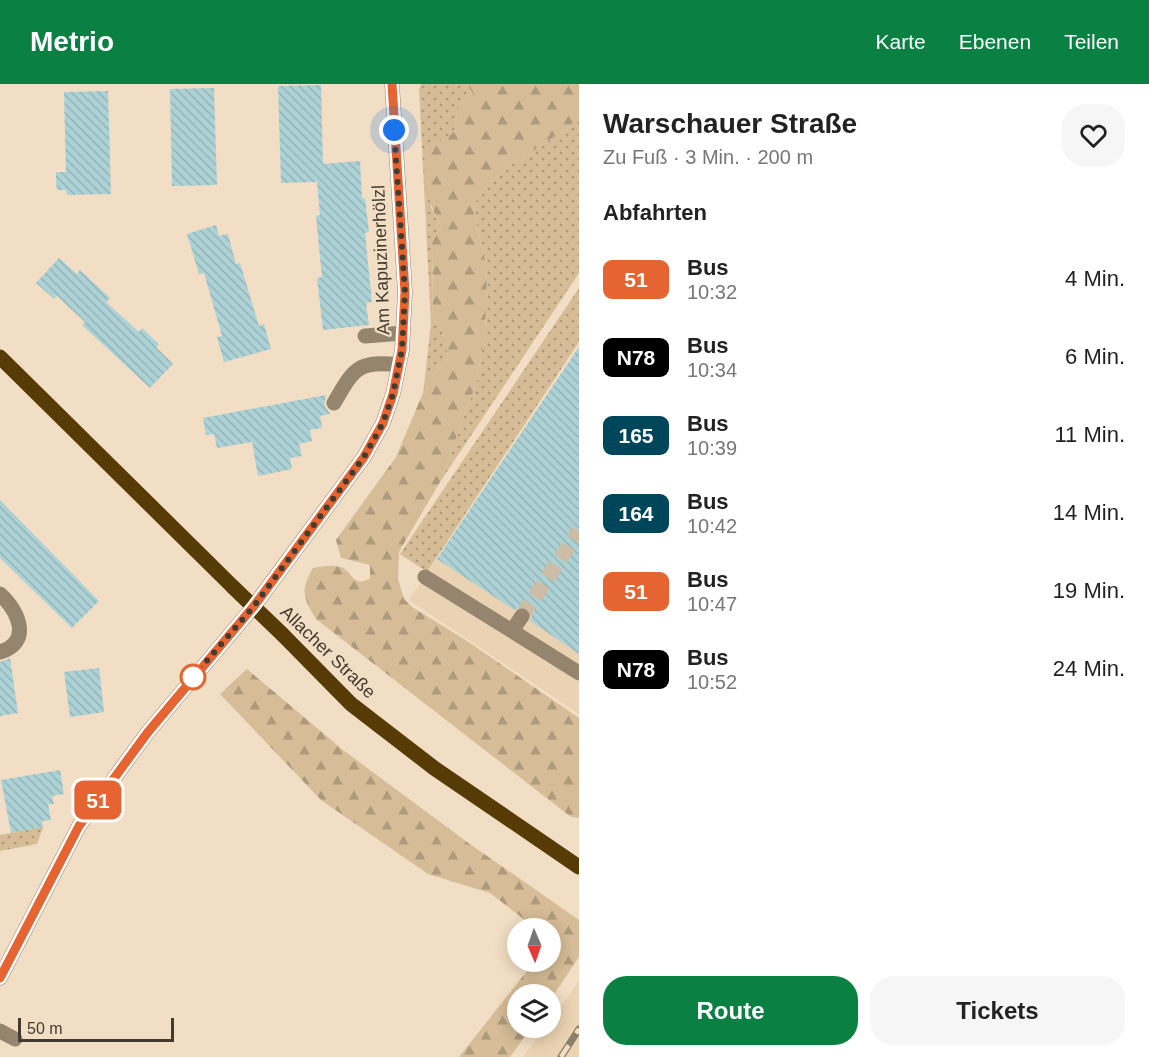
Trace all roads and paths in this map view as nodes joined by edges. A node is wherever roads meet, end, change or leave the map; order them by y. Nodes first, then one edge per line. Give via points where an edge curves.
1 (392, 84) edge
2 (403, 333) junction
3 (365, 336) dead end
4 (0, 357) edge
5 (399, 364) junction
6 (334, 403) dead end
7 (425, 577) dead end
8 (0, 594) edge
9 (522, 616) tunnel mouth
10 (512, 631) junction
11 (0, 652) edge
12 (579, 674) edge
13 (579, 867) edge
14 (0, 978) edge
15 (0, 1031) edge
16 (15, 1039) dead end

1 - 2 street, Am Kapuzinerhölzl via 405,292
2 - 3 street
2 - 5 street, Am Kapuzinerhölzl
4 - 13 main road, Allacher Straße, bridge via 351,704 434,768
5 - 6 street via 378,362 362,366 349,377
5 - 14 street, Am Kapuzinerhölzl via 383,423 364,457 254,606 148,732 79,826
7 - 10 street
8 - 11 street via 13,606 20,624 19,639
9 - 10 street
10 - 12 street
15 - 16 street

